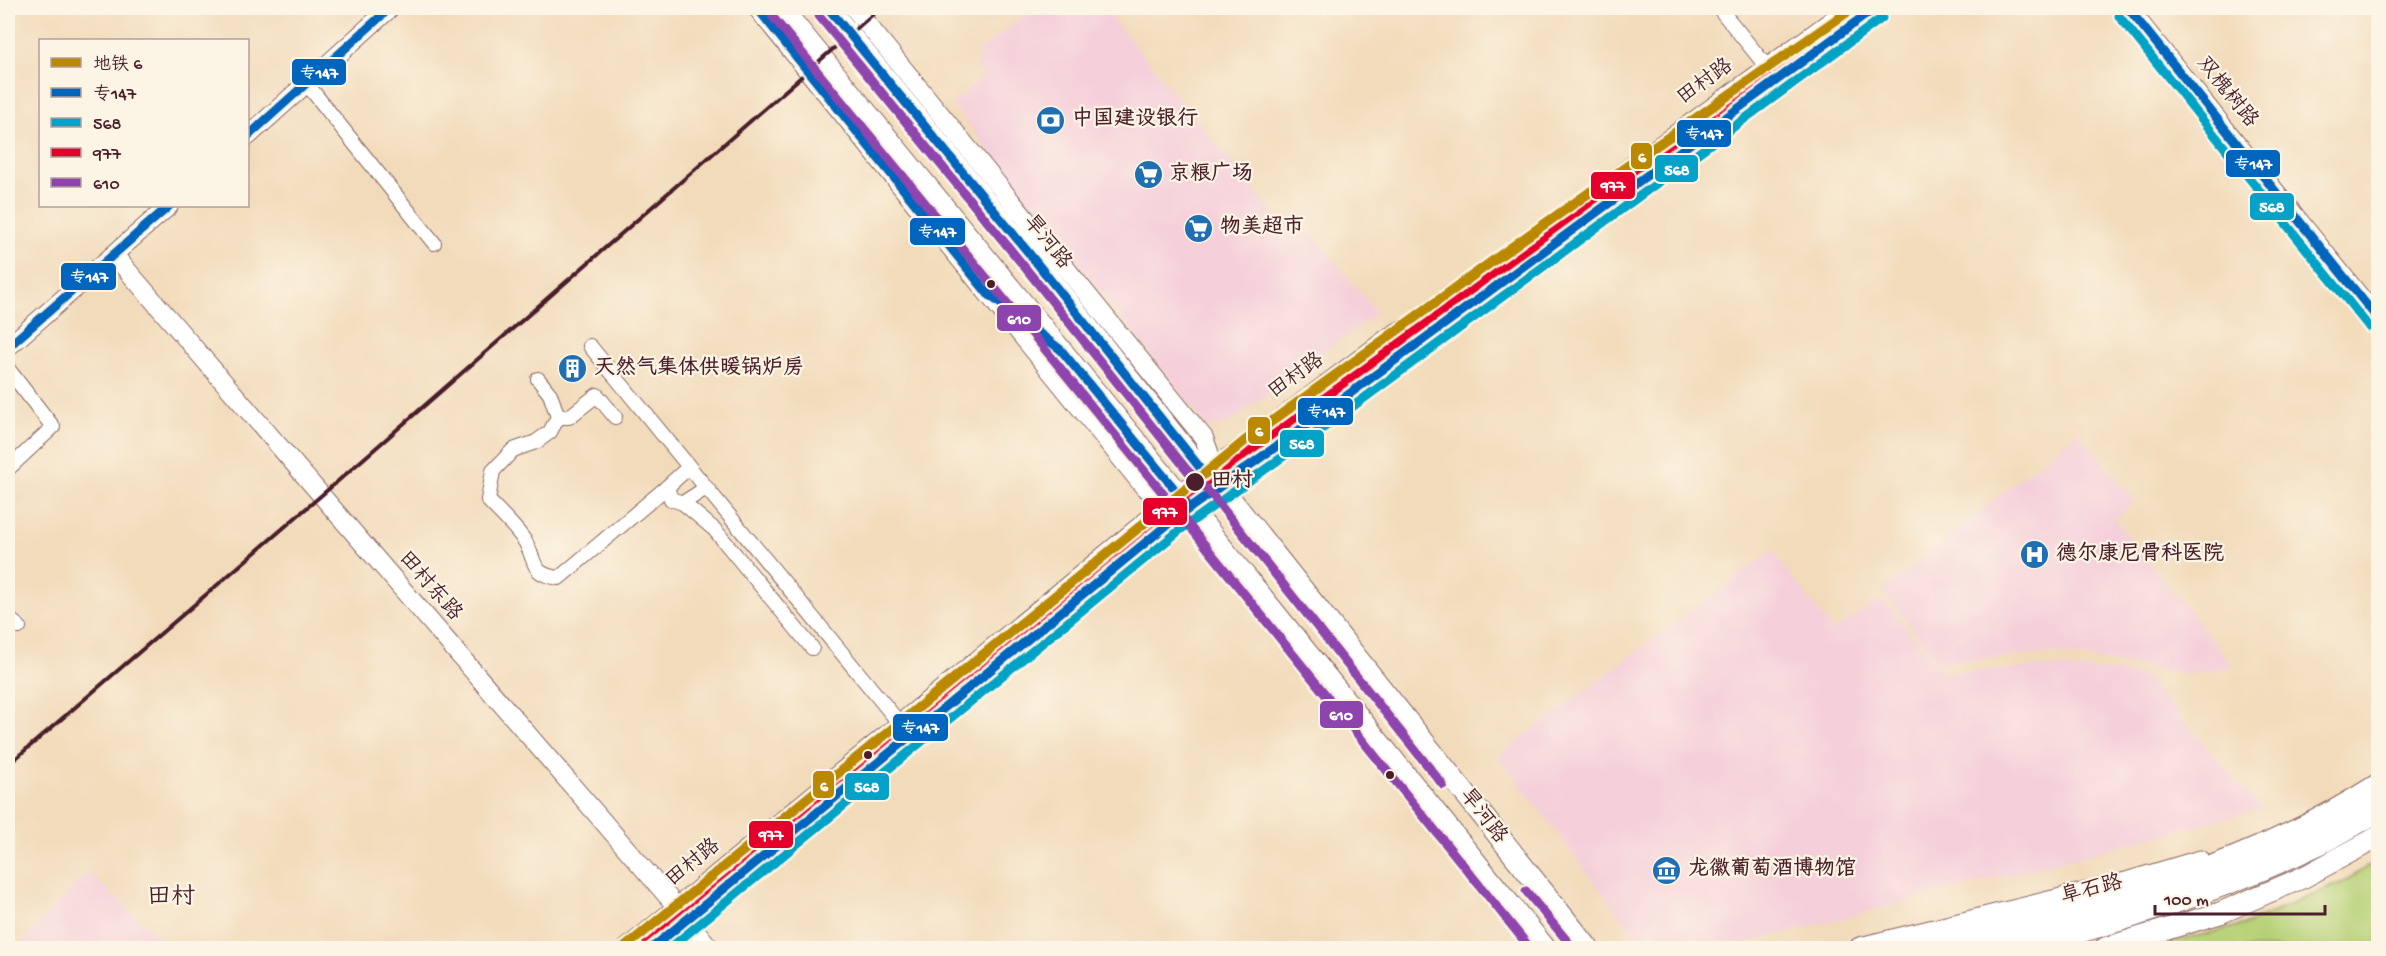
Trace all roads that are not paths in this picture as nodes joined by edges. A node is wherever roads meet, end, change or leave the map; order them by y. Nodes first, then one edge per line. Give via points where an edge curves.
1 (390, 8) edge
2 (757, 8) edge
3 (781, 8) edge
4 (828, 8) edge
5 (854, 8) edge
6 (1719, 8) edge
7 (1849, 8) edge
8 (1875, 8) edge
9 (2128, 8) edge
10 (1767, 67) junction
11 (306, 83) junction
12 (249, 135) edge
13 (168, 207) edge
14 (434, 243) dead end
15 (1056, 254) junction
16 (114, 255) junction
17 (988, 294) junction
18 (2379, 319) edge
19 (1095, 338) junction
20 (590, 346) dead end
21 (8, 347) edge
22 (1060, 350) junction
23 (8, 369) edge
24 (538, 379) dead end
25 (558, 417) junction
26 (615, 417) dead end
27 (689, 467) junction
28 (8, 469) edge
29 (1214, 476) junction
30 (667, 487) junction
31 (706, 488) junction
32 (1179, 502) junction
33 (683, 503) junction
34 (8, 618) edge
35 (19, 627) dead end
36 (812, 648) dead end
37 (901, 725) junction
38 (2379, 774) edge
39 (2379, 786) edge
40 (2379, 810) edge
41 (2379, 837) edge
42 (682, 914) junction
43 (627, 948) edge
44 (652, 948) edge
45 (710, 948) edge
46 (1545, 948) edge
47 (1588, 948) edge
48 (1860, 948) edge
49 (1935, 948) edge
50 (2014, 948) edge
51 (2105, 948) edge

1 - 11 street
2 - 17 street, 旱河路
3 - 22 main road, 旱河路
4 - 19 main road, 旱河路
5 - 15 street, 旱河路
6 - 10 street
7 - 10 street, 田村路
8 - 29 street, 田村路
9 - 18 street, 双槐树路
10 - 29 street, 田村路 via 1422,318 1389,336
11 - 12 street
11 - 14 street
13 - 16 street
15 - 19 street
15 - 29 street, 旱河路 via 1204,438
16 - 21 street
16 - 42 street, 田村东路
17 - 22 street
17 - 32 street, 旱河路 via 1144,487
19 - 29 main road, 旱河路
20 - 27 street
22 - 32 main road, 旱河路
23 - 28 street via 53,427
24 - 25 street via 550,394
25 - 26 street via 569,417 597,395
25 - 30 street via 550,432 513,450 493,471 488,500 526,543 532,563 545,576 559,578
27 - 30 street
27 - 31 street
29 - 32 street, 田村路
29 - 47 main road, 旱河路
30 - 33 street via 671,499
31 - 33 street
31 - 37 street
32 - 37 street, 田村路
32 - 42 street, 田村路 via 1059,611
32 - 46 main road, 旱河路
33 - 36 street via 715,530
34 - 35 street
37 - 42 street, 田村路
38 - 48 main road, 阜石路 via 2284,827 2207,859 2119,885
39 - 49 highway, 阜石路 via 2258,849 2185,877 2086,910
40 - 50 highway, 阜石路 via 2319,843 2194,896 2093,929
41 - 51 main road via 2304,877 2220,913
42 - 43 street, 田村路
42 - 44 street, 田村路
42 - 45 street, 田村东路

